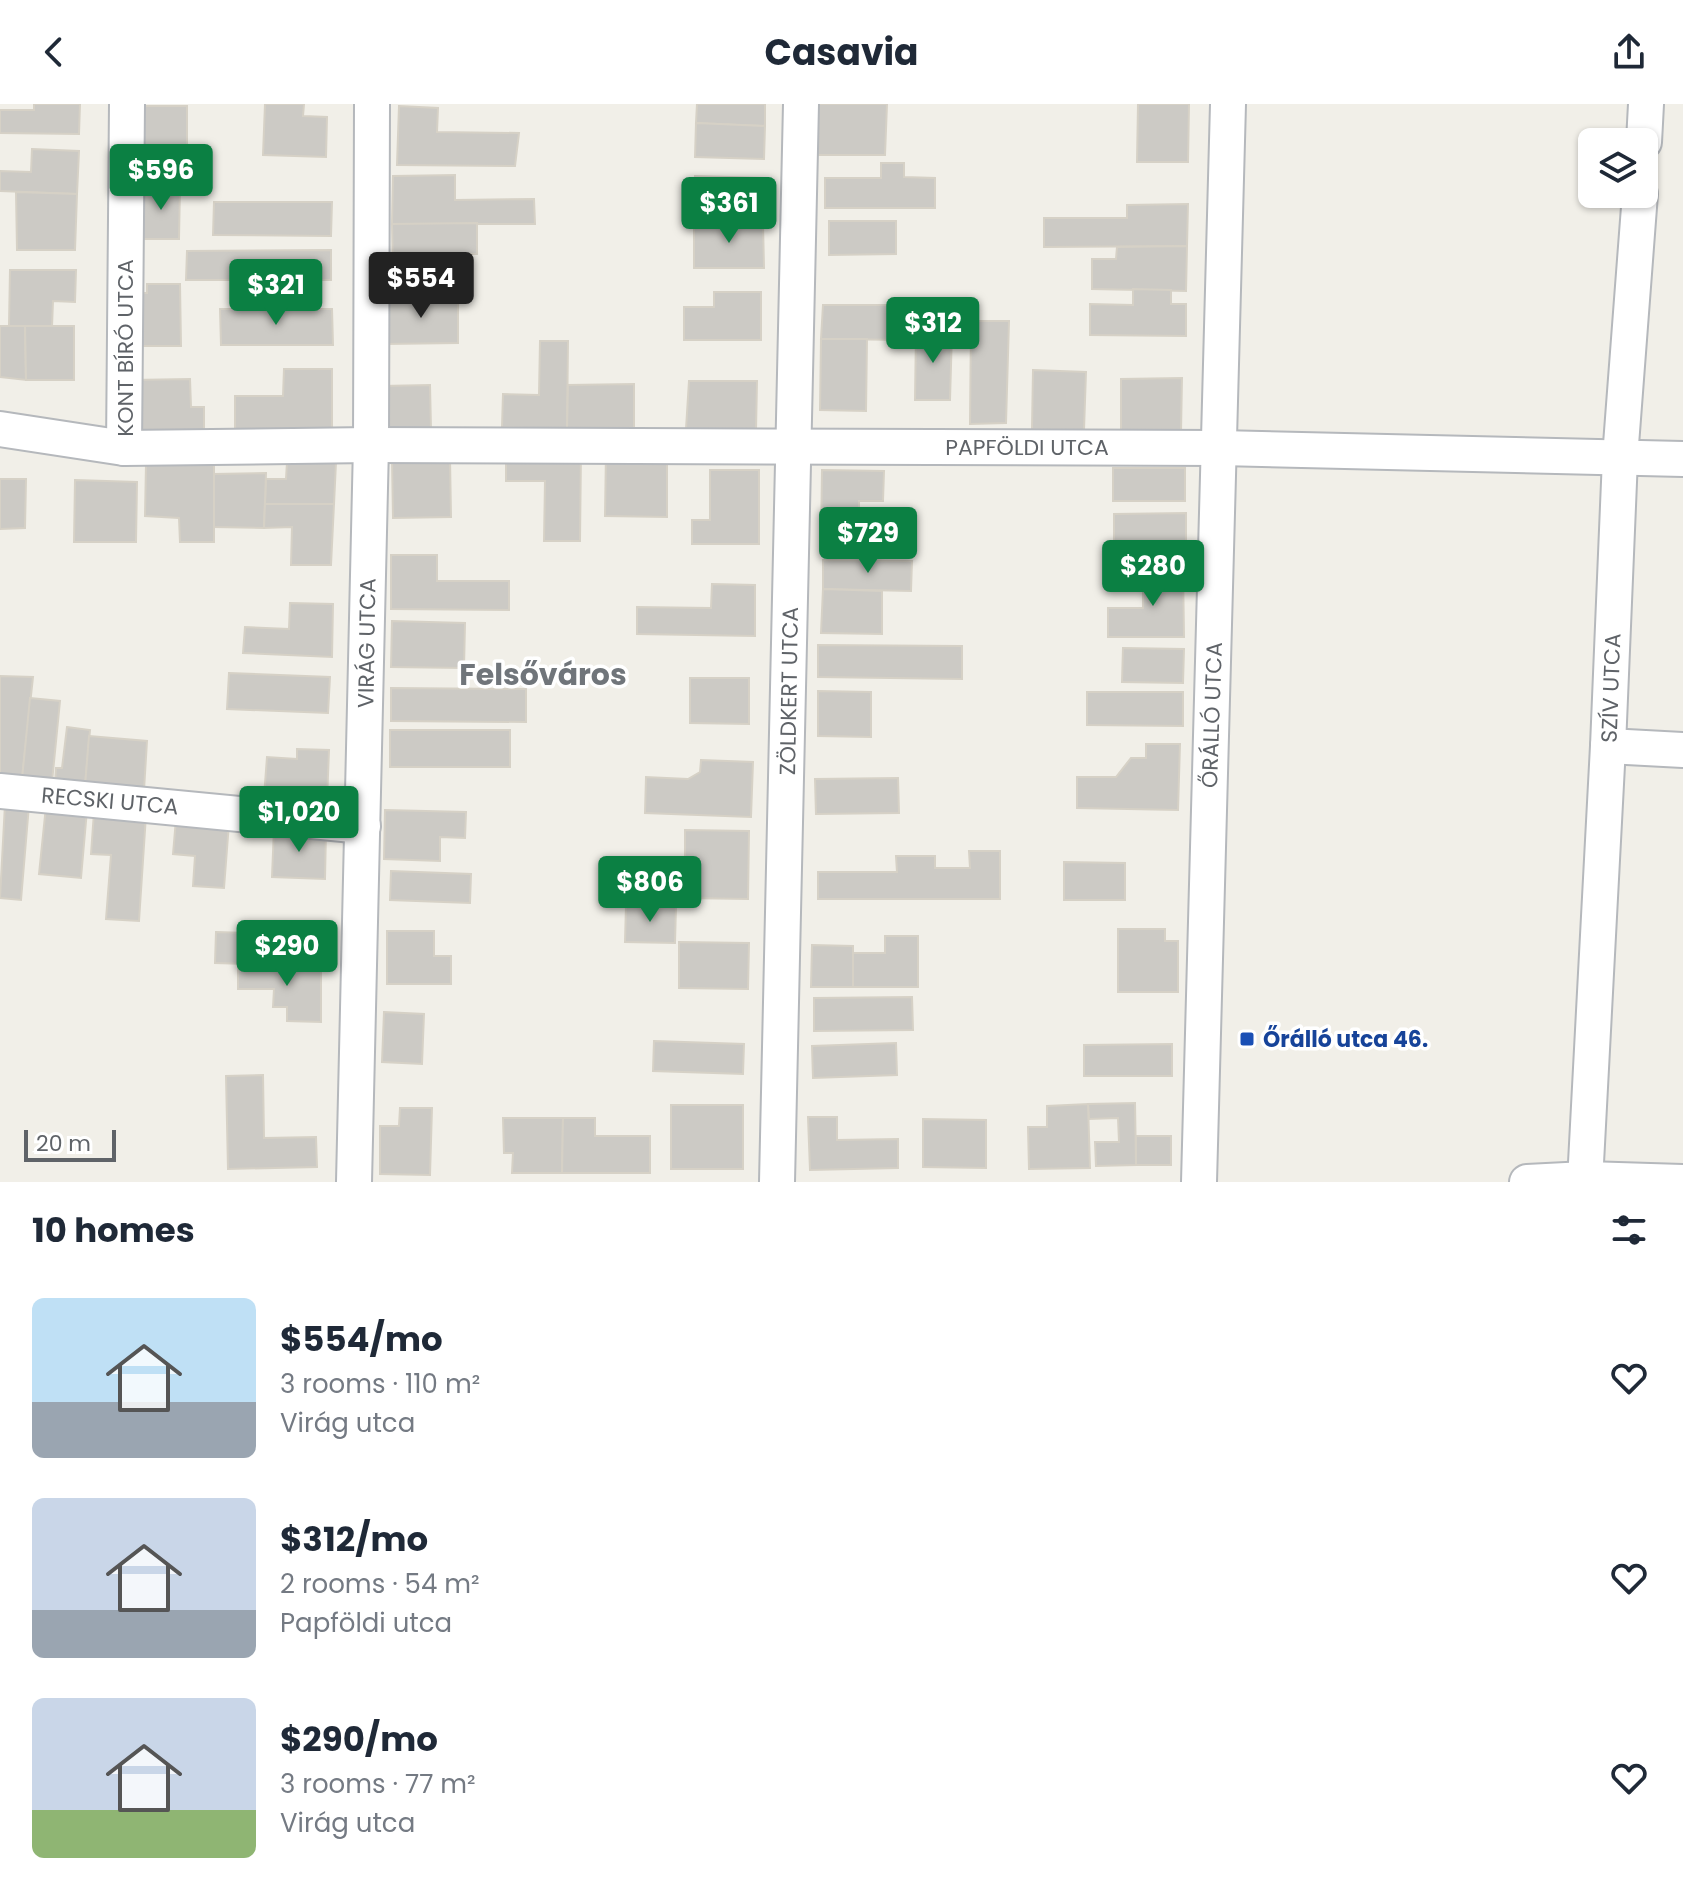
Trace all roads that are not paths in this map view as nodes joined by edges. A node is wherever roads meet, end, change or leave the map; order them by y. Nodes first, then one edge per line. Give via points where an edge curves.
1 (127, 104) edge
2 (372, 104) edge
3 (801, 104) edge
4 (1228, 104) edge
5 (1646, 104) edge
6 (1645, 128) edge
7 (1639, 208) edge
8 (0, 429) edge
9 (371, 445) junction
10 (795, 446) junction
11 (124, 448) junction
12 (1220, 448) junction
13 (1620, 458) junction
14 (1683, 459) edge
15 (1608, 746) junction
16 (1683, 750) edge
17 (0, 791) edge
18 (363, 826) junction
19 (1586, 1181) edge
20 (354, 1182) edge
21 (777, 1182) edge
22 (1199, 1182) edge
23 (1527, 1182) edge
24 (1683, 1182) edge

1 - 11 street, KONT BÍRÓ UTCA
2 - 9 street, VIRÁG UTCA
3 - 10 street, ZÖLDKERT UTCA
4 - 12 street, ŐRÁLLÓ UTCA
5 - 6 street
7 - 13 street, SZÍV UTCA
8 - 11 street, KONT BÍRÓ UTCA
9 - 10 street, PAPFÖLDI UTCA
9 - 11 street, KONT BÍRÓ UTCA
9 - 18 street, VIRÁG UTCA
10 - 12 street, PAPFÖLDI UTCA
10 - 21 street, ZÖLDKERT UTCA
12 - 13 street, PAPFÖLDI UTCA
12 - 22 street, ŐRÁLLÓ UTCA
13 - 14 street, PAPFÖLDI UTCA
13 - 15 street, SZÍV UTCA
15 - 16 street
15 - 19 street, SZÍV UTCA
17 - 18 street, RECSKI UTCA
18 - 20 street, VIRÁG UTCA
19 - 23 street
19 - 24 street

